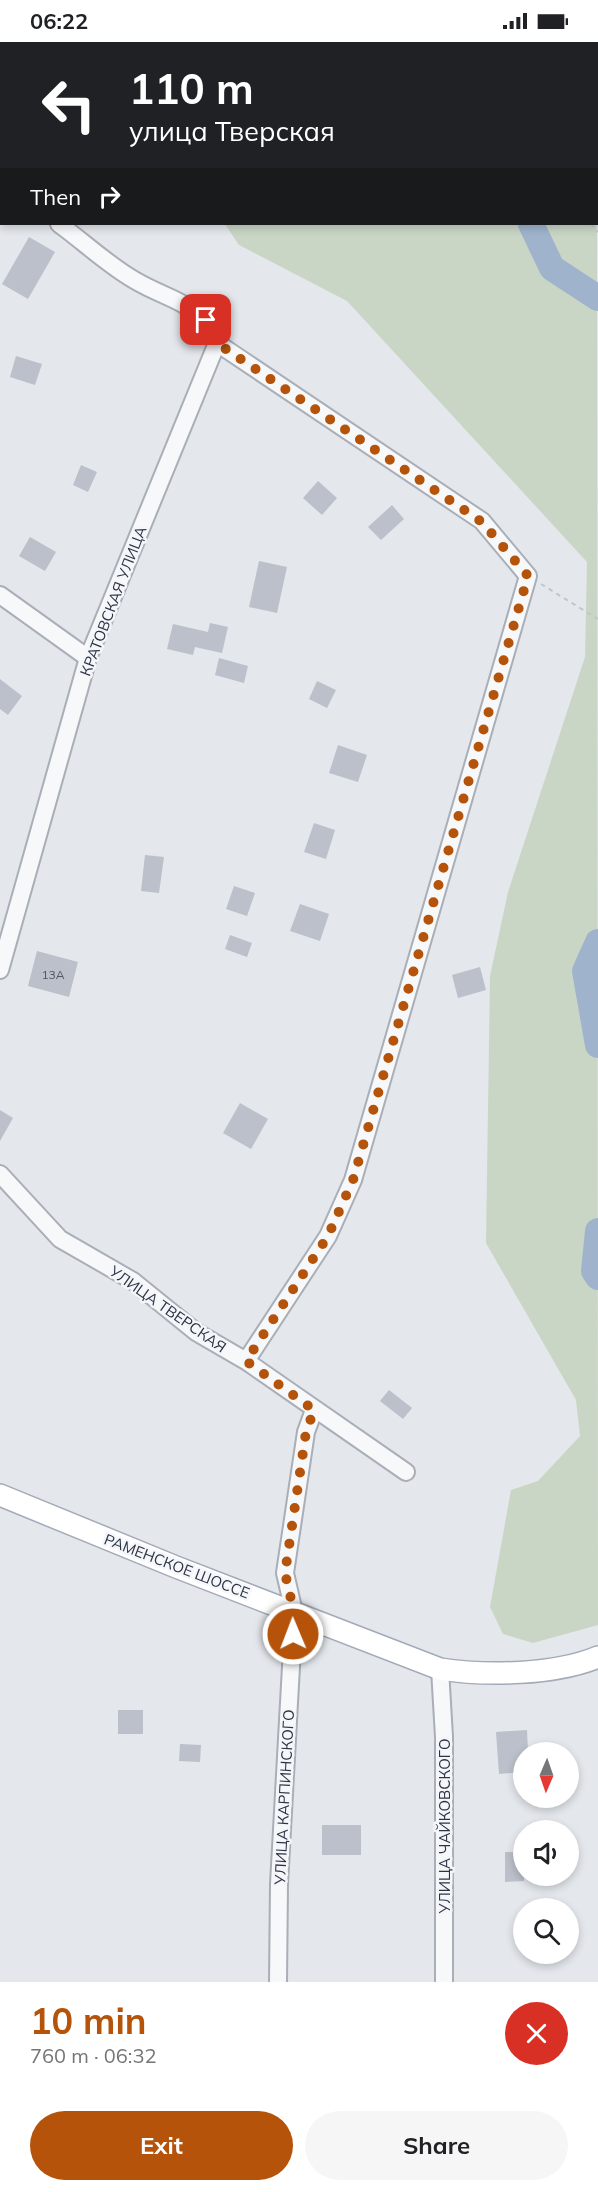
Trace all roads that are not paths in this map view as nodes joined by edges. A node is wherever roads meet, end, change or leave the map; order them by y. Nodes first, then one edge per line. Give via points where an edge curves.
1 (59, 225) edge
2 (217, 343) junction
3 (0, 595) edge
4 (88, 658) junction
5 (0, 970) edge
6 (0, 1174) edge
7 (246, 1361) junction
8 (314, 1410) junction
9 (406, 1472) dead end
10 (0, 1495) edge
11 (294, 1612) junction
12 (598, 1657) edge
13 (440, 1670) junction
14 (278, 1982) edge
15 (444, 1982) edge

1 - 2 street via 136,281 176,298 206,320
2 - 4 street, КРАТОВСКАЯ УЛИЦА
2 - 7 street via 482,522 528,576 353,1180 328,1236
3 - 4 street
4 - 5 street, КРАТОВСКАЯ УЛИЦА
6 - 7 street, УЛИЦА ТВЕРСКАЯ via 60,1239 133,1281 196,1332
7 - 8 street, УЛИЦА ТВЕРСКАЯ
8 - 9 street, УЛИЦА ТВЕРСКАЯ
8 - 11 street, УЛИЦА КАРПИНСКОГО via 306,1432 285,1573
10 - 11 main road, РАМЕНСКОЕ ШОССЕ
11 - 13 main road, РАМЕНСКОЕ ШОССЕ
11 - 14 street, УЛИЦА КАРПИНСКОГО via 279,1884
12 - 13 main road, РАМЕНСКОЕ ШОССЕ via 584,1663 527,1670 469,1674
13 - 15 street, УЛИЦА ЧАЙКОВСКОГО via 444,1737

